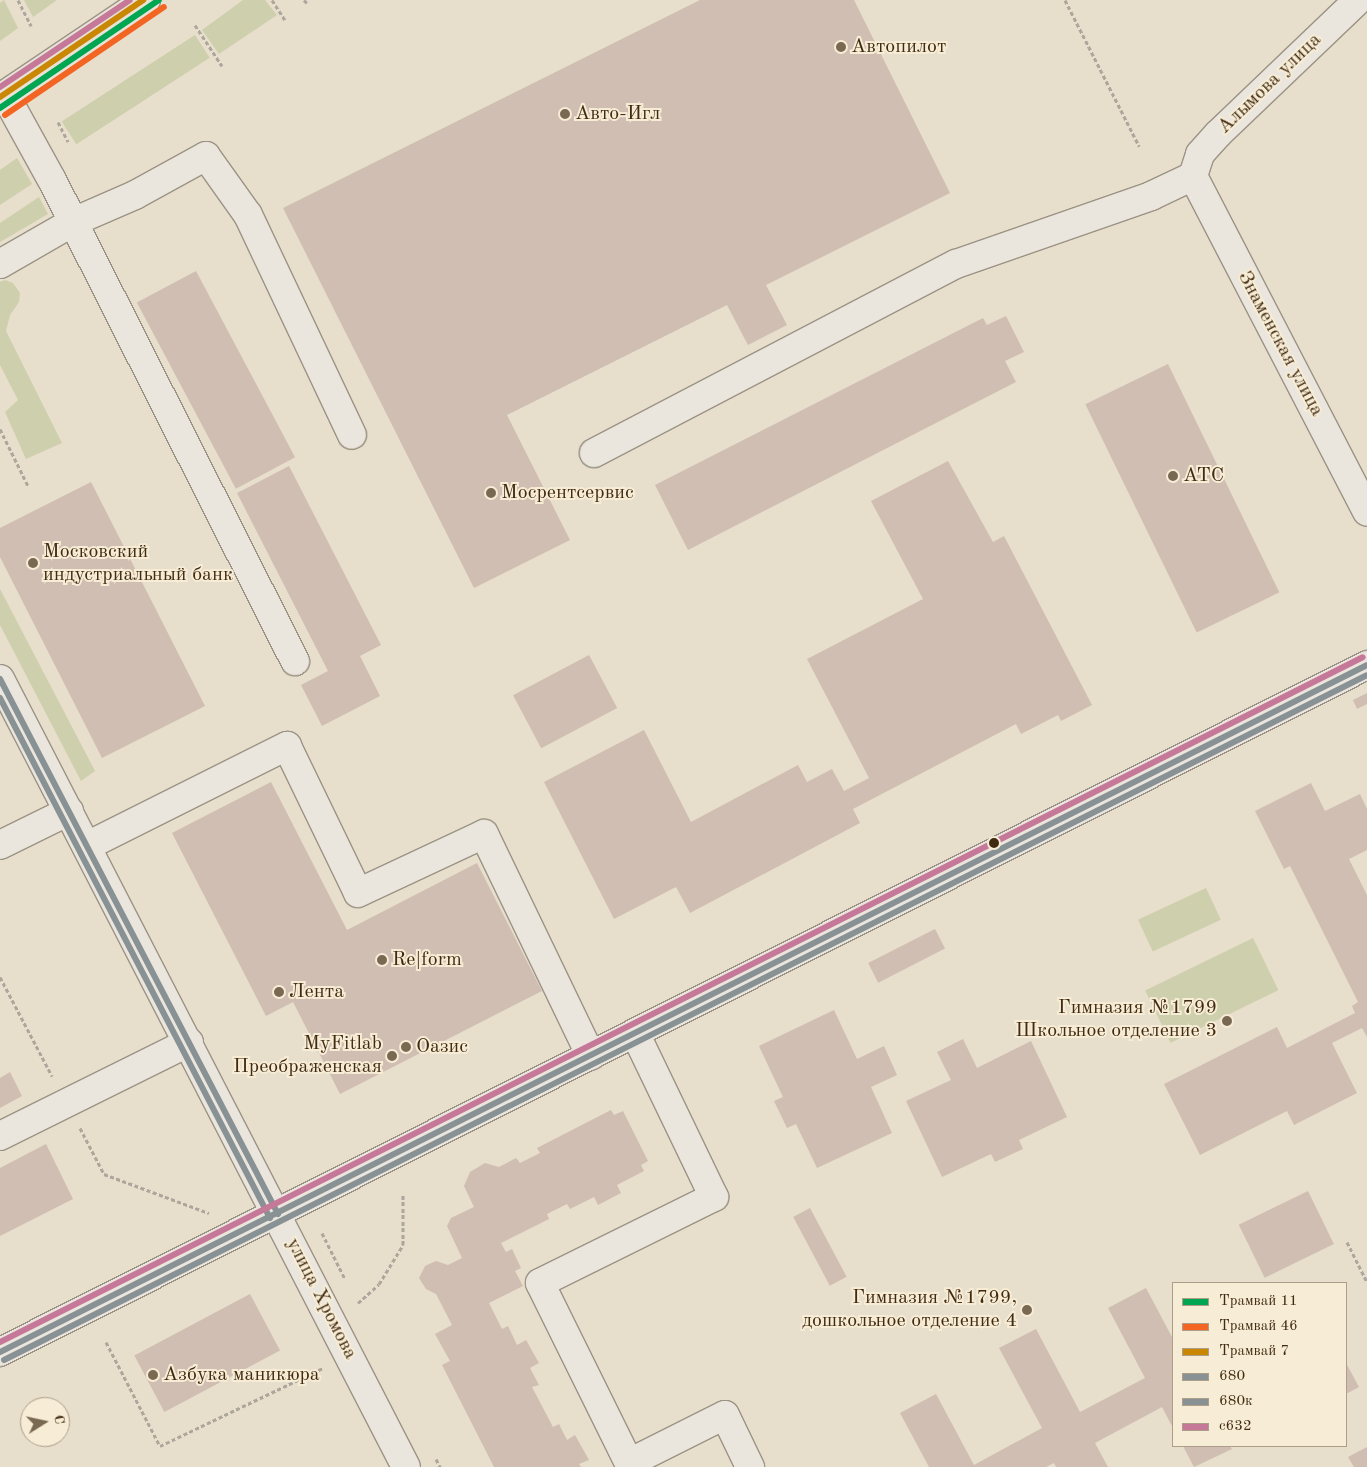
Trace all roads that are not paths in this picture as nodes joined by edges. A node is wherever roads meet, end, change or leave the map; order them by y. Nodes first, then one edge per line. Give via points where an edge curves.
1 (146, 0) edge
2 (1358, 0) edge
3 (2, 97) edge
4 (1193, 176) junction
5 (73, 222) junction
6 (0, 264) edge
7 (352, 435) dead end
8 (594, 453) dead end
9 (1367, 512) edge
10 (295, 661) dead end
11 (1367, 665) edge
12 (0, 679) edge
13 (69, 811) junction
14 (0, 845) edge
15 (88, 846) junction
16 (635, 1034) junction
17 (189, 1042) junction
18 (591, 1056) junction
19 (0, 1136) edge
20 (278, 1214) junction
21 (0, 1352) edge
22 (406, 1467) edge
23 (750, 1467) edge

1 - 3 main road
2 - 4 street, Алымова улица via 1218,134 1200,154
3 - 5 street
4 - 8 street via 1156,194 956,264
4 - 9 street, Знаменская улица
5 - 6 street
5 - 7 street via 136,195 206,156 248,215
5 - 10 street
11 - 16 street
12 - 13 street, улица Хромова
13 - 14 street
13 - 15 street, улица Хромова
15 - 17 street, улица Хромова
15 - 18 street via 287,746 358,893 484,834
16 - 18 street
16 - 23 street via 714,1197 540,1283 629,1463 725,1415
17 - 19 street
17 - 20 street, улица Хромова
18 - 20 street
20 - 21 street
20 - 22 street, улица Хромова

